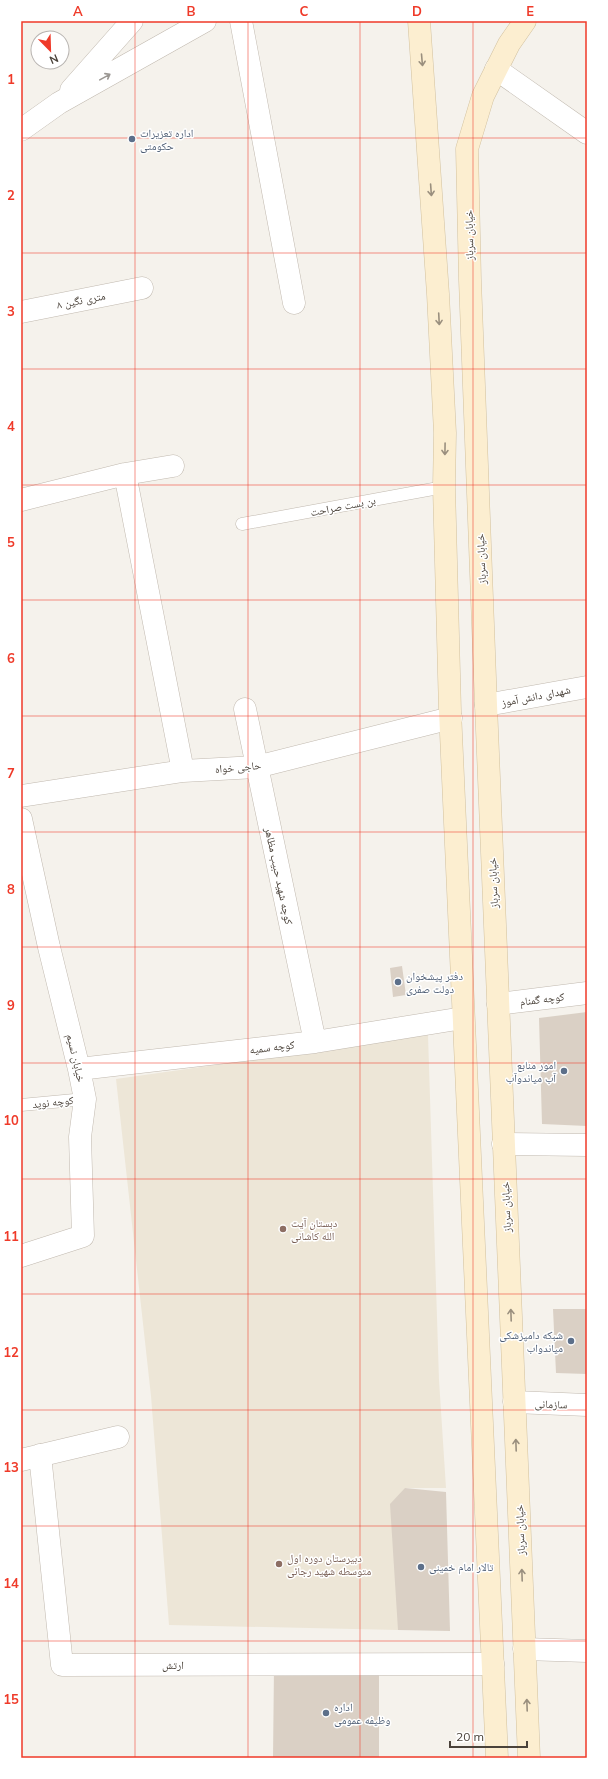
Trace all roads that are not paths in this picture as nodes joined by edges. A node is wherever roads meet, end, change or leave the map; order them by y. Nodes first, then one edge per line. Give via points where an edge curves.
1 (132, 21) edge
2 (205, 21) edge
3 (242, 21) edge
4 (419, 21) edge
5 (525, 21) edge
6 (496, 69) junction
7 (59, 103) junction
8 (21, 130) edge
9 (587, 133) edge
10 (142, 288) dead end
11 (294, 303) dead end
12 (21, 312) edge
13 (443, 388) junction
14 (474, 388) junction
15 (172, 466) dead end
16 (125, 474) junction
17 (444, 487) junction
18 (21, 500) edge
19 (242, 524) dead end
20 (587, 686) edge
21 (486, 705) junction
22 (245, 709) dead end
23 (451, 718) junction
24 (256, 767) junction
25 (183, 771) junction
26 (21, 796) edge
27 (21, 819) edge
28 (587, 993) edge
29 (498, 1004) junction
30 (463, 1018) junction
31 (315, 1042) junction
32 (79, 1069) junction
33 (85, 1099) junction
34 (21, 1105) edge
35 (504, 1144) junction
36 (587, 1145) edge
37 (21, 1256) edge
38 (514, 1402) junction
39 (587, 1405) edge
40 (118, 1437) dead end
41 (30, 1458) edge
42 (524, 1649) junction
43 (587, 1651) edge
44 (493, 1664) junction
45 (496, 1758) edge
46 (529, 1758) edge

1 - 7 street
7 -> 2 street
3 - 11 street
4 -> 13 main road
5 - 6 main road, خیابان سرباز
6 - 9 street
6 - 14 main road, خیابان سرباز via 483,96 467,149
7 - 8 street
10 - 12 street, ۸ متری نگین
13 - 14 main road
13 -> 17 main road
14 - 21 main road, خیابان سرباز
15 - 16 street
16 - 18 street
16 - 25 street
17 - 19 lane, بن بست صراحت
17 - 23 main road
20 - 21 street, شهدای دانش آموز
21 - 29 main road, خیابان سرباز
22 - 24 street, کوچه شهید حبیب مظاهر
23 - 24 street, حاجی خواه
23 - 30 main road
24 - 25 street, حاجی خواه
24 - 31 street, کوچه شهید حبیب مظاهر
25 - 26 street, حاجی خواه
27 - 32 street, خیابان نسیم
28 - 29 street, کوچه گمنام
29 - 35 main road, خیابان سرباز
30 - 31 street, کوچه سمیه
30 - 44 main road
31 - 32 street, کوچه سمیه
32 - 33 street, خیابان نسیم
33 - 34 lane, کوچه نوید
33 - 37 street, خیابان نسیم via 80,1137 84,1236
35 - 36 street
38 -> 35 main road, خیابان سرباز
38 - 39 street, سازمانی
42 -> 38 main road, خیابان سرباز
40 - 41 street
41 - 44 street, ارتش via 62,1665
42 - 43 street
46 -> 42 main road, خیابان سرباز
44 - 45 main road

